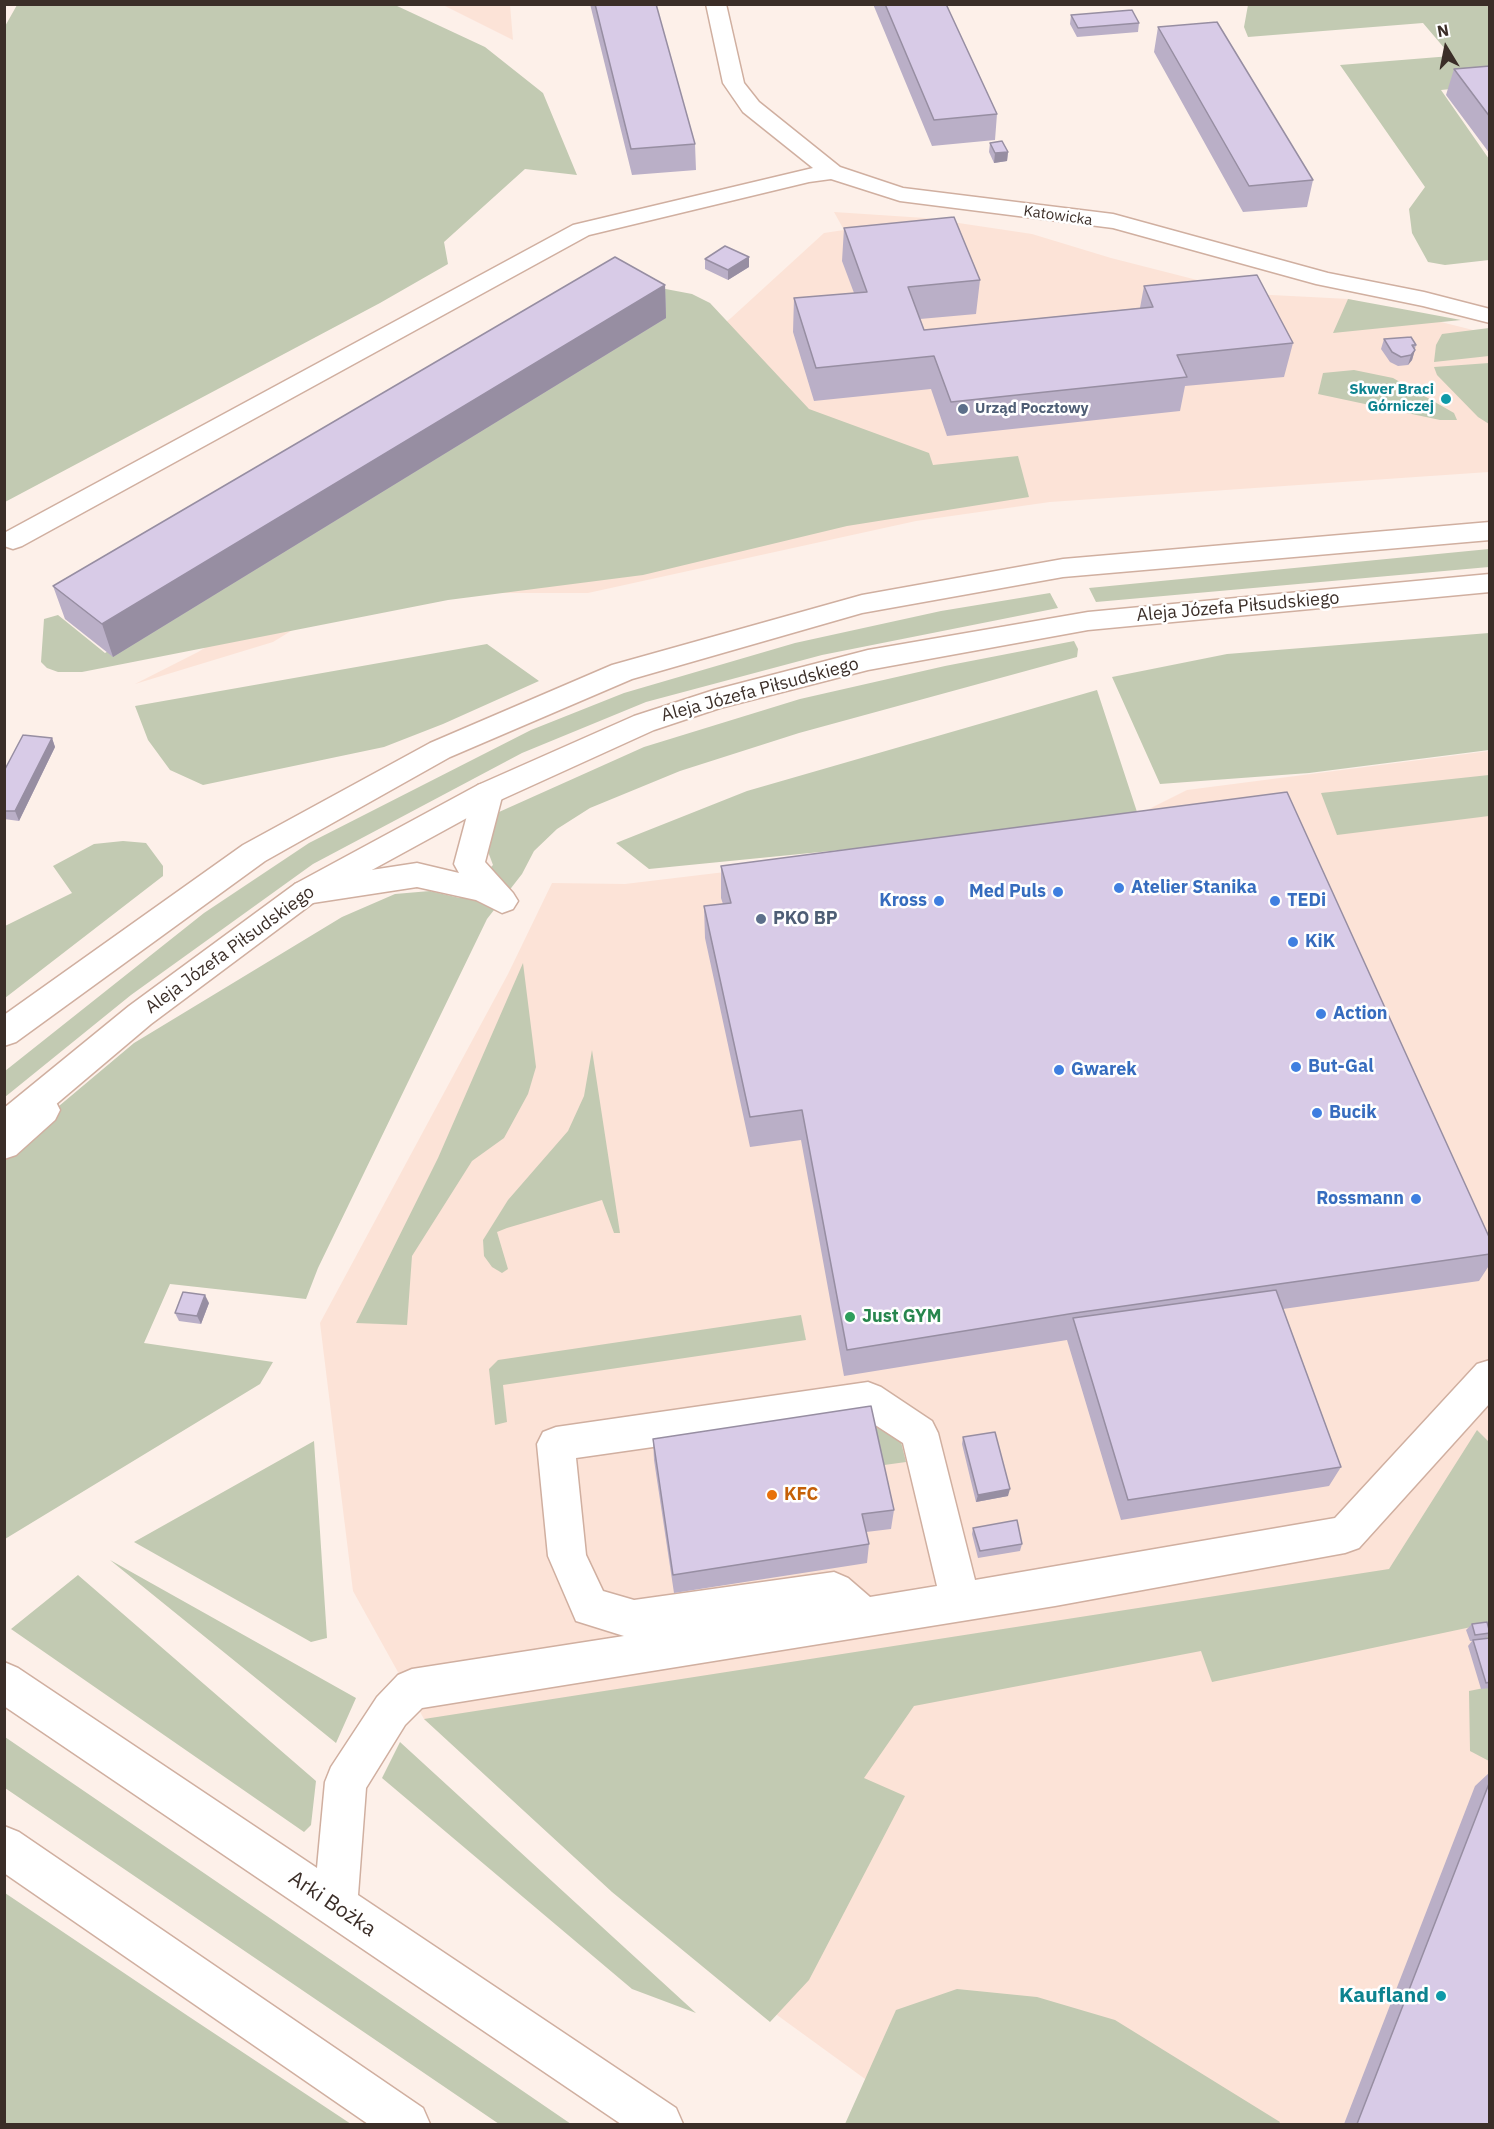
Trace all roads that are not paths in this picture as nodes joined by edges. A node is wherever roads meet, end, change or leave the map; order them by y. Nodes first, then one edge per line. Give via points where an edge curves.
1 (716, 4) edge
2 (832, 172) junction
3 (1490, 316) edge
4 (1490, 531) edge
5 (13, 540) dead end
6 (1490, 583) edge
7 (488, 793) junction
8 (306, 892) junction
9 (4, 1033) edge
10 (78, 1066) junction
11 (4, 1128) edge
12 (4, 1145) edge
13 (1490, 1376) edge
14 (961, 1602) junction
15 (863, 1617) junction
16 (4, 1682) edge
17 (4, 1847) edge
18 (335, 1906) junction
19 (407, 2124) edge
20 (660, 2124) edge

1 - 2 street, Katowicka via 734,83 751,107
2 - 3 street, Katowicka via 900,194 1113,221 1324,279
2 - 5 street via 581,230
4 - 9 street via 1063,568 862,604 622,672 440,750 254,853
6 - 7 street, Aleja Józefa Piłsudskiego via 1088,621 868,660 714,700 644,723
7 - 8 street, Aleja Józefa Piłsudskiego
7 - 8 street via 470,864 502,901 485,890 417,875
8 - 10 street, Aleja Józefa Piłsudskiego
10 - 11 street, Aleja Józefa Piłsudskiego
10 - 12 street via 55,1099
13 - 14 street via 1345,1535
14 - 15 street
14 - 15 street via 919,1433 868,1399 556,1444 567,1556 590,1607 634,1619 834,1591
15 - 18 street via 412,1689 391,1711 346,1782
16 - 18 street, Arki Bożka
17 - 19 street
18 - 20 street, Arki Bożka

